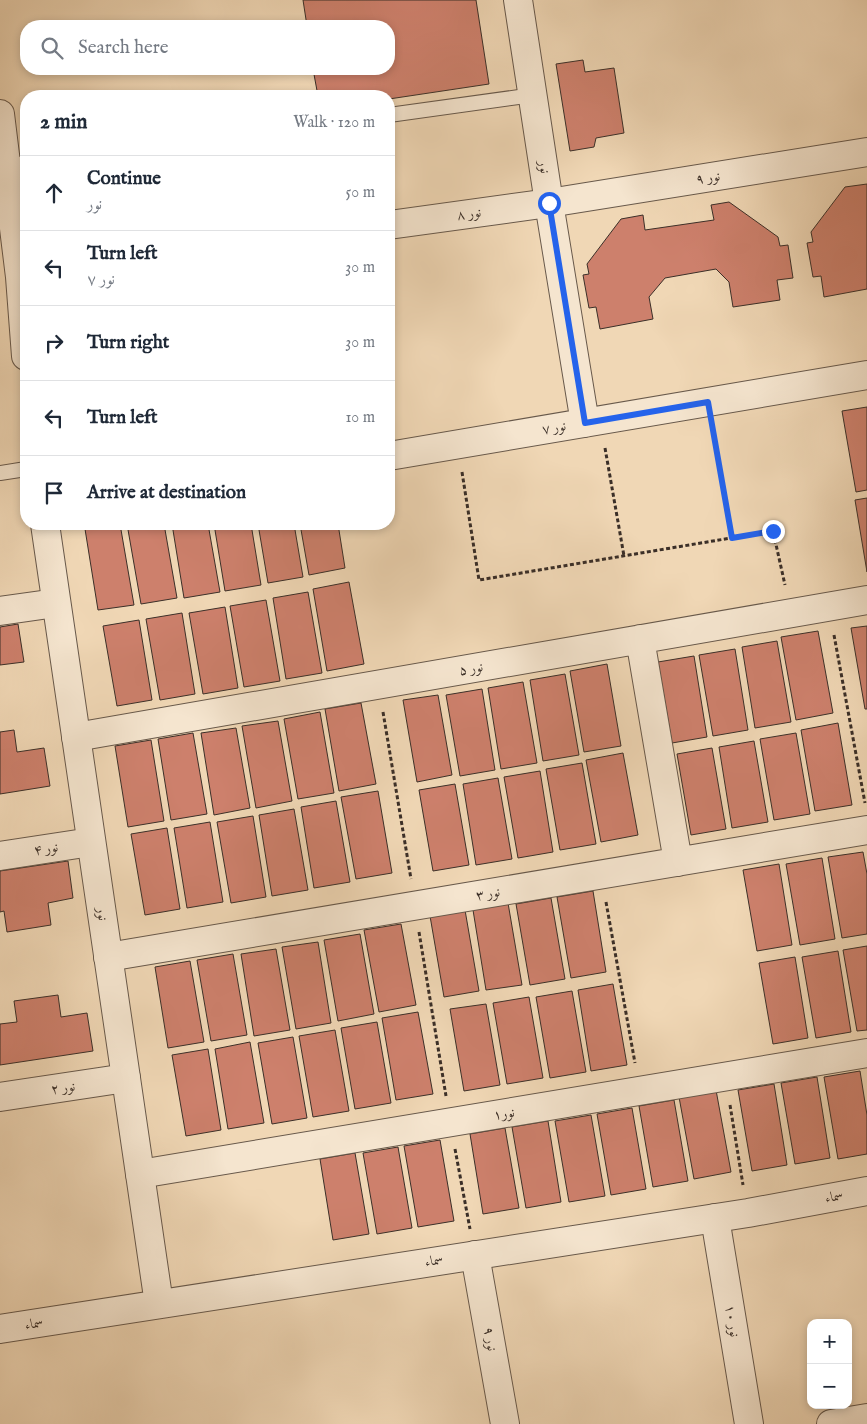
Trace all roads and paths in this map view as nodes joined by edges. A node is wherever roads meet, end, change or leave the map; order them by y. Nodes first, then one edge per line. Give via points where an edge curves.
1 (518, 0) edge
2 (533, 95) junction
3 (0, 114) edge
4 (395, 114) edge
5 (867, 152) edge
6 (16, 165) edge
7 (549, 203) junction
8 (395, 224) edge
9 (20, 229) edge
10 (867, 375) edge
11 (708, 402) junction
12 (592, 421) junction
13 (458, 444) junction
14 (395, 455) edge
15 (20, 470) edge
16 (0, 473) edge
17 (45, 530) edge
18 (732, 538) junction
19 (624, 556) junction
20 (867, 600) edge
21 (56, 603) junction
22 (829, 606) junction
23 (0, 611) edge
24 (790, 613) junction
25 (640, 639) junction
26 (379, 685) junction
27 (76, 737) junction
28 (866, 818) edge
29 (91, 842) junction
30 (0, 856) edge
31 (678, 862) junction
32 (601, 874) junction
33 (415, 906) junction
34 (108, 957) junction
35 (867, 1053) edge
36 (725, 1076) junction
37 (126, 1078) junction
38 (640, 1091) junction
39 (0, 1097) edge
40 (450, 1122) junction
41 (140, 1174) junction
42 (867, 1191) edge
43 (748, 1213) junction
44 (715, 1218) junction
45 (475, 1255) junction
46 (159, 1304) junction
47 (0, 1329) edge
48 (867, 1418) edge
49 (505, 1424) edge
50 (749, 1424) edge
51 (831, 1424) edge

1 - 2 street, نور
2 - 4 lane
2 - 7 street, نور
3 - 6 street
5 - 7 street, نور ۹
6 - 9 street
7 - 8 street, نور ۸
7 - 12 street, نور
10 - 11 street, نور ۷
11 - 12 street, نور ۷
11 - 18 path
12 - 13 street, نور ۷
12 - 19 path
13 - 14 street, نور ۷
13 - 19 path via 479,580
15 - 16 lane
17 - 21 street, نور
18 - 19 path
18 - 24 path via 773,531
20 - 22 street, نور ۵
21 - 23 street
21 - 27 street, نور
22 - 24 street, نور ۵
22 - 28 path
24 - 25 street, نور ۵
25 - 26 street, نور ۵
25 - 31 street
26 - 27 street, نور ۵
26 - 33 path
27 - 29 street, نور
28 - 31 street, نور ۳
29 - 30 street, نور ۴
29 - 34 street, نور
31 - 32 street, نور ۳
32 - 33 street, نور ۳
32 - 38 path
33 - 34 street, نور ۳
33 - 40 path
34 - 37 street, نور
35 - 36 street, نور۱
36 - 38 street, نور۱
36 - 43 path
37 - 39 street, نور ۲
37 - 41 street, نور
38 - 40 street, نور۱
40 - 41 street, نور۱
40 - 45 path
41 - 46 street, نور
42 - 43 street, سماء
43 - 44 street, سماء
44 - 45 street, سماء
44 - 50 street, نور ۱۰
45 - 46 street, سماء
45 - 49 street, نور ۹
46 - 47 street, سماء
48 - 51 street

